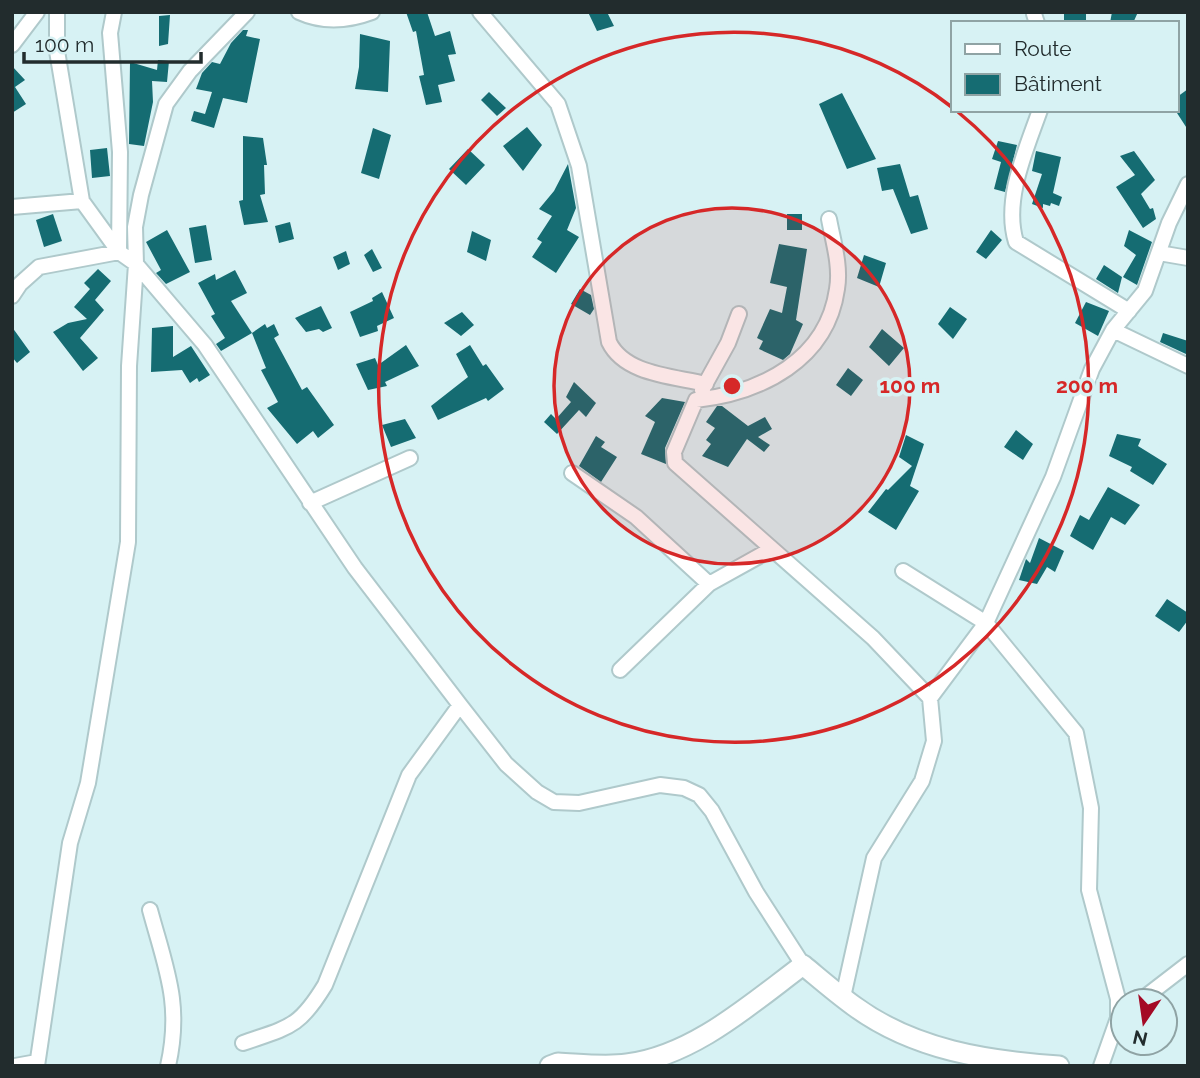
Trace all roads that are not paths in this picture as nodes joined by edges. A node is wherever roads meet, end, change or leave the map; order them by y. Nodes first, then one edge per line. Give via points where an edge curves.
1 (37, 12) edge
2 (57, 12) edge
3 (114, 12) edge
4 (247, 12) edge
5 (299, 12) edge
6 (372, 12) edge
7 (480, 12) edge
8 (12, 45) edge
9 (1039, 112) edge
10 (1188, 184) edge
11 (82, 201) junction
12 (12, 207) edge
13 (829, 219) dead end
14 (119, 252) junction
15 (1159, 253) junction
16 (1188, 258) edge
17 (136, 264) junction
18 (12, 296) edge
19 (1129, 312) junction
20 (738, 314) dead end
21 (1114, 330) junction
22 (1188, 366) edge
23 (706, 384) junction
24 (696, 400) junction
25 (410, 458) dead end
26 (572, 473) dead end
27 (310, 503) junction
28 (770, 550) junction
29 (903, 571) dead end
30 (709, 584) junction
31 (986, 622) junction
32 (620, 670) dead end
33 (930, 698) junction
34 (460, 705) junction
35 (150, 910) dead end
36 (1188, 964) edge
37 (803, 965) junction
38 (1115, 987) edge
39 (1158, 987) edge
40 (843, 997) junction
41 (243, 1043) dead end
42 (1109, 1046) edge
43 (37, 1064) edge
44 (15, 1066) edge
45 (168, 1066) edge
46 (550, 1066) edge
47 (1059, 1066) edge
48 (1101, 1066) edge

1 - 8 street
2 - 11 street via 57,51
3 - 14 street via 110,33 120,152
4 - 17 street via 190,71 166,104 135,227
5 - 6 street via 345,20
7 - 23 street via 558,104 579,166 609,342 616,355 630,366
9 - 19 street via 1012,207 1016,242
10 - 15 street
11 - 12 street
11 - 14 street
13 - 24 street via 837,289 828,321 801,360 743,393
14 - 17 street
14 - 18 street via 39,268
15 - 16 street
15 - 19 street via 1145,291
17 - 27 street via 205,345
17 - 43 street via 129,366 128,542 88,783 70,843
19 - 21 street
20 - 23 street
21 - 22 street
21 - 31 street via 1092,369 1063,453
23 - 24 street
24 - 28 street via 674,452 675,463
25 - 27 street
26 - 30 street via 636,517
27 - 34 street
28 - 30 street
28 - 33 street via 873,638
29 - 31 street
30 - 32 street
31 - 33 street
31 - 38 street via 1076,733 1091,808 1089,890
33 - 40 street via 934,741 922,781 873,858
34 - 37 street via 506,764 554,802 579,803 660,785 699,795
34 - 41 street via 409,775 325,985 309,1011 294,1026
35 - 45 street via 176,1020
36 - 39 street
37 - 40 street
37 - 46 street via 687,1044 627,1064
40 - 47 street via 889,1027 969,1057
42 - 48 street
43 - 44 street

